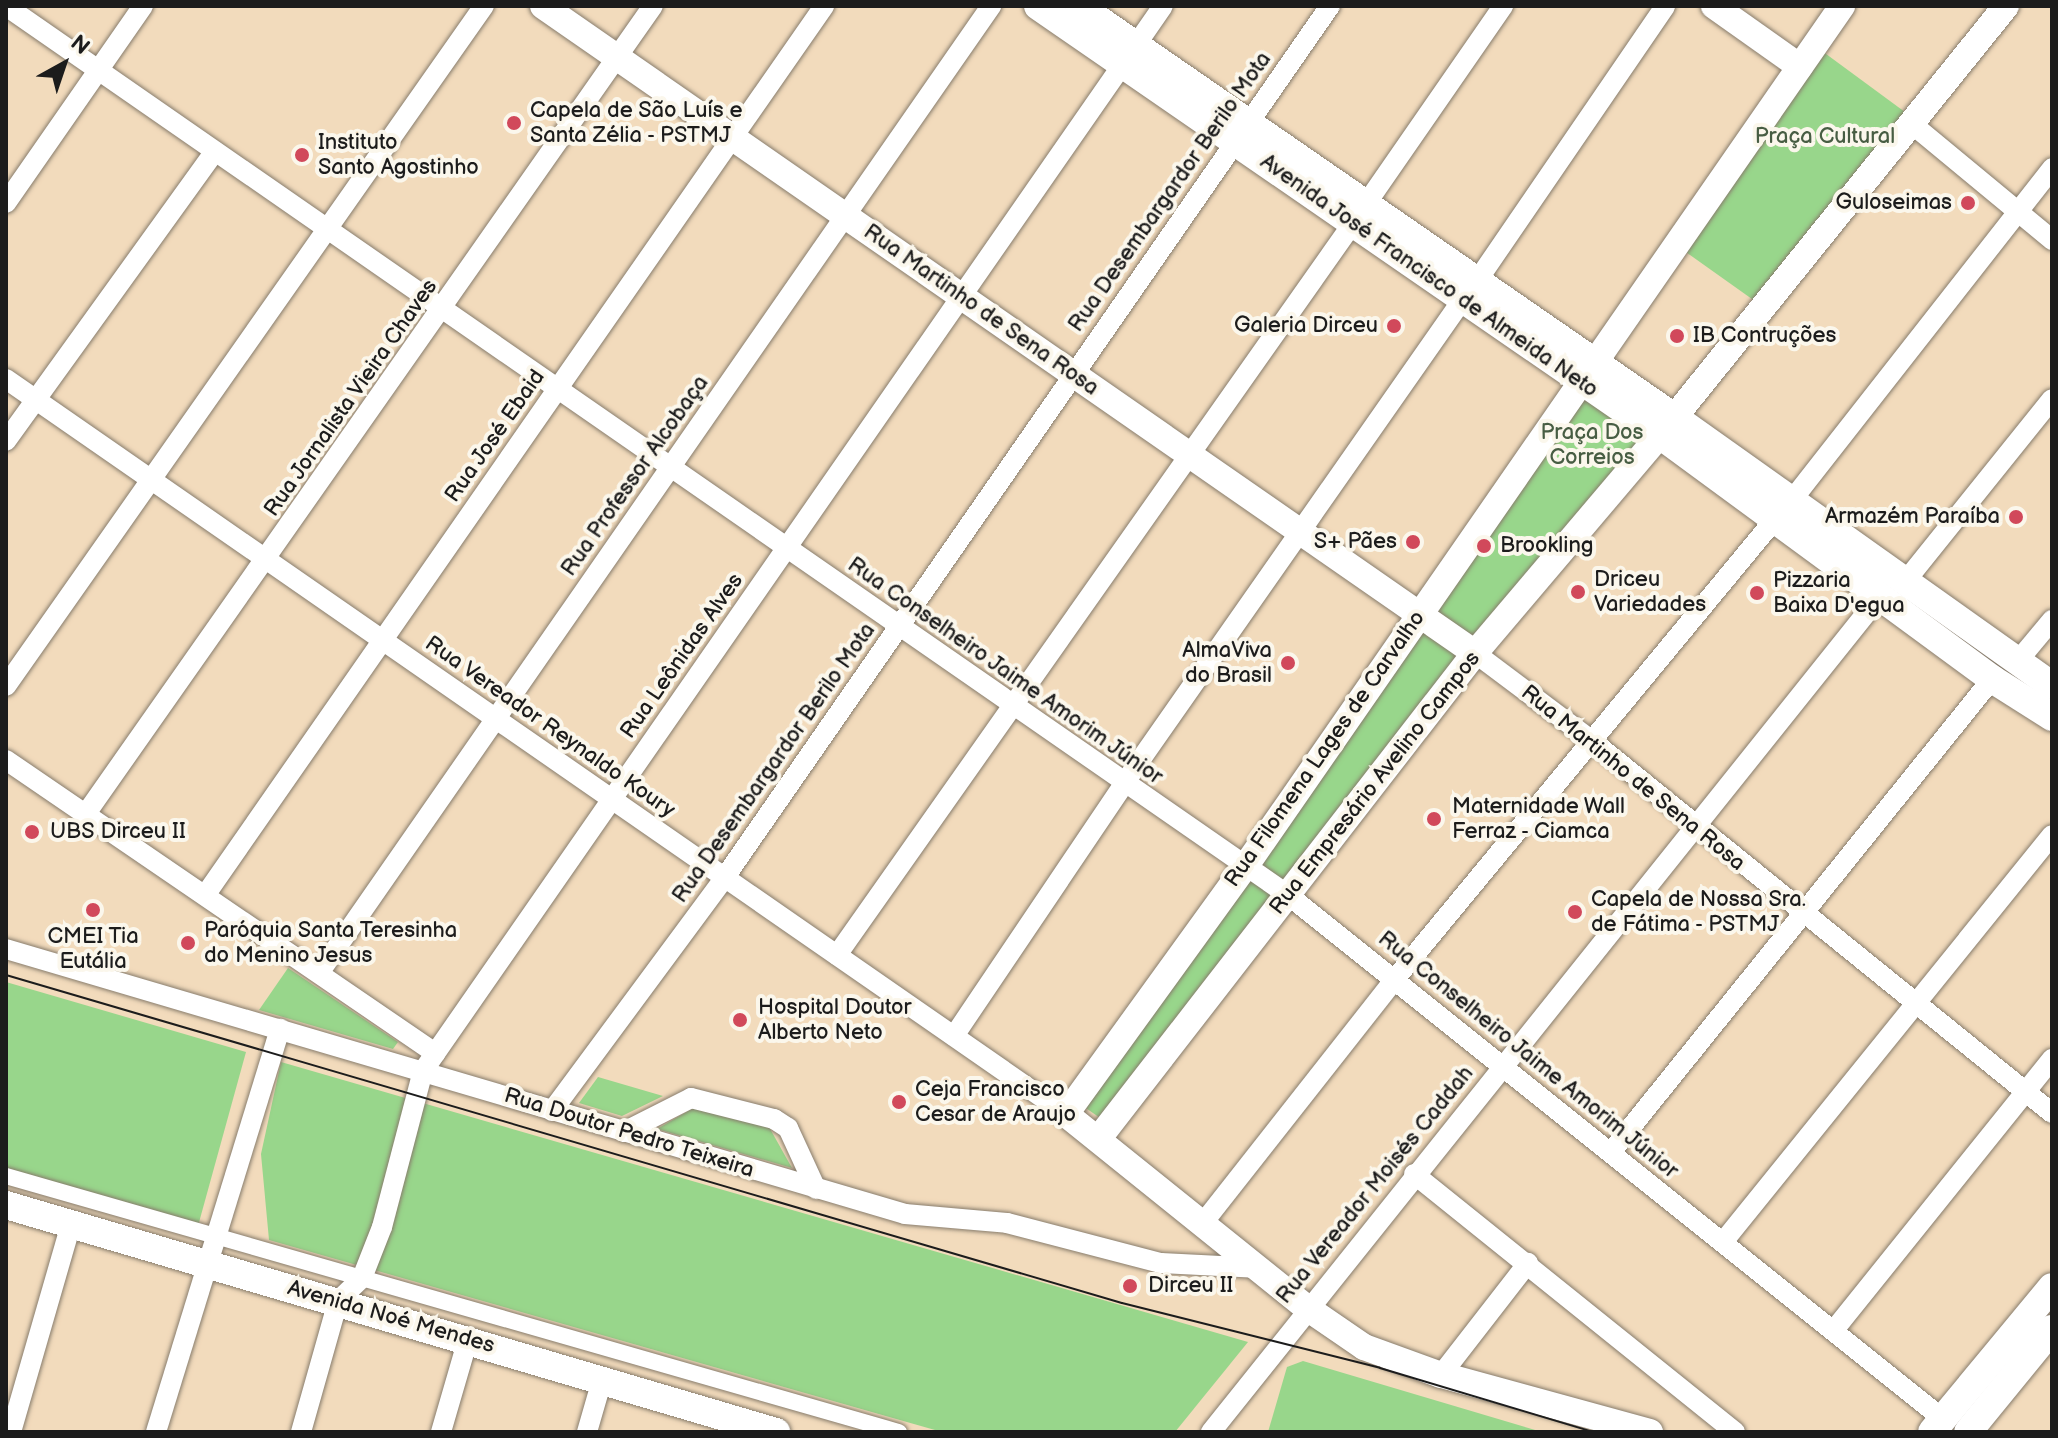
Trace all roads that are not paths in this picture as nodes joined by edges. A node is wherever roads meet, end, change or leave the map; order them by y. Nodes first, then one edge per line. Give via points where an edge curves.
1 (6, 6) edge
2 (143, 6) edge
3 (484, 6) edge
4 (543, 6) edge
5 (653, 6) edge
6 (824, 6) edge
7 (991, 6) edge
8 (1038, 6) edge
9 (1079, 6) edge
10 (1163, 6) edge
11 (1330, 6) edge
12 (1503, 6) edge
13 (1665, 6) edge
14 (1714, 6) edge
15 (1842, 6) edge
16 (2006, 6) edge
17 (1130, 55) junction
18 (617, 58) junction
19 (1800, 67) junction
20 (98, 70) junction
21 (1912, 124) junction
22 (1243, 132) junction
23 (732, 137) junction
24 (215, 151) junction
25 (2052, 168) edge
26 (6, 203) edge
27 (2017, 211) junction
28 (1360, 214) junction
29 (845, 216) junction
30 (328, 229) junction
31 (2052, 240) edge
32 (1470, 290) junction
33 (961, 298) junction
34 (442, 309) junction
35 (1073, 372) junction
36 (1587, 372) junction
37 (6, 379) edge
38 (558, 388) junction
39 (36, 399) junction
40 (2052, 399) edge
41 (1667, 426) junction
42 (6, 441) edge
43 (1190, 455) junction
44 (670, 467) junction
45 (152, 480) junction
46 (1783, 510) junction
47 (1302, 532) junction
48 (787, 549) junction
49 (267, 560) junction
50 (1892, 590) junction
51 (1420, 612) junction
52 (2052, 620) edge
53 (900, 626) junction
54 (382, 640) junction
55 (1475, 653) junction
56 (2017, 662) junction
57 (1992, 679) junction
58 (6, 686) edge
59 (2052, 686) edge
60 (1013, 704) junction
61 (2052, 717) edge
62 (496, 719) junction
63 (1591, 740) junction
64 (6, 760) edge
65 (1125, 783) junction
66 (612, 799) junction
67 (85, 815) junction
68 (1693, 826) junction
69 (2052, 835) edge
70 (1245, 867) junction
71 (725, 877) junction
72 (206, 894) junction
73 (1288, 895) junction
74 (1803, 913) junction
75 (6, 949) edge
76 (837, 955) junction
77 (319, 973) junction
78 (1395, 979) junction
79 (1915, 1004) junction
80 (280, 1029) junction
81 (954, 1036) junction
82 (435, 1053) junction
83 (2052, 1059) edge
84 (1501, 1066) junction
85 (423, 1071) junction
86 (2025, 1092) junction
87 (552, 1111) junction
88 (2052, 1113) edge
89 (1066, 1114) junction
90 (624, 1132) junction
91 (1099, 1138) junction
92 (1611, 1152) junction
93 (1414, 1174) junction
94 (6, 1176) edge
95 (816, 1189) junction
96 (6, 1205) edge
97 (1203, 1223) junction
98 (71, 1224) junction
99 (219, 1238) junction
100 (1723, 1242) junction
101 (1528, 1263) junction
102 (211, 1265) junction
103 (1260, 1268) junction
104 (362, 1278) junction
105 (2052, 1287) edge
106 (338, 1301) junction
107 (1307, 1308) junction
108 (2052, 1329) edge
109 (1834, 1330) junction
110 (468, 1339) junction
111 (1441, 1375) junction
112 (602, 1380) junction
113 (735, 1426) edge
114 (1948, 1428) edge
115 (11, 1432) edge
116 (156, 1432) edge
117 (301, 1432) edge
118 (441, 1432) edge
119 (587, 1432) edge
120 (776, 1432) edge
121 (899, 1432) edge
122 (1211, 1432) edge
123 (1650, 1432) edge
124 (1735, 1432) edge

1 - 20 street, Rua Conselheiro Jaime Amorim Júnior
2 - 20 street
3 - 30 street
4 - 18 street, Rua Martinho de Sena Rosa
5 - 18 street, Rua Jornalista Vieira Chaves
6 - 23 street, Rua José Ebaid
7 - 29 street, Rua Professor Alcobaça
8 - 17 main road, Avenida José Francisco de Almeida Neto
9 - 17 main road, Avenida José Francisco de Almeida Neto
10 - 17 street, Rua Leônidas Alves
11 - 22 street, Rua Desembargardor Berilo Mota
12 - 28 street
13 - 32 street
14 - 19 street
15 - 19 street, Rua Filomena Lages de Carvalho
16 - 21 street, Rua Empresário Avelino Campos
17 - 22 main road, Avenida José Francisco de Almeida Neto
17 - 33 street, Rua Leônidas Alves
18 - 23 street, Rua Martinho de Sena Rosa
18 - 34 street, Rua Jornalista Vieira Chaves
19 - 36 street, Rua Filomena Lages de Carvalho
20 - 24 street, Rua Conselheiro Jaime Amorim Júnior
20 - 26 street
21 - 27 street
21 - 41 street, Rua Empresário Avelino Campos
22 - 28 main road, Avenida José Francisco de Almeida Neto
22 - 35 street, Rua Desembargardor Berilo Mota
23 - 29 street, Rua Martinho de Sena Rosa
23 - 38 street, Rua José Ebaid
24 - 30 street, Rua Conselheiro Jaime Amorim Júnior
24 - 39 street
25 - 27 street
27 - 31 street
27 - 46 street
28 - 32 main road, Avenida José Francisco de Almeida Neto
28 - 43 street
29 - 33 street, Rua Martinho de Sena Rosa
29 - 44 street, Rua Professor Alcobaça
30 - 34 street, Rua Conselheiro Jaime Amorim Júnior
30 - 45 street
32 - 36 main road, Avenida José Francisco de Almeida Neto
32 - 47 street
33 - 35 street, Rua Martinho de Sena Rosa
33 - 48 street, Rua Leônidas Alves
34 - 38 street, Rua Conselheiro Jaime Amorim Júnior
34 - 49 street, Rua Jornalista Vieira Chaves
35 - 43 street, Rua Martinho de Sena Rosa
35 - 53 street, Rua Desembargardor Berilo Mota
36 - 41 main road, Avenida José Francisco de Almeida Neto
36 - 51 street, Rua Filomena Lages de Carvalho
37 - 39 street, Rua Vereador Reynaldo Koury
38 - 44 street, Rua Conselheiro Jaime Amorim Júnior
38 - 54 street, Rua José Ebaid
39 - 42 street
39 - 45 street, Rua Vereador Reynaldo Koury
40 - 50 street, Rua Vereador Moisés Caddah
41 - 46 main road, Avenida José Francisco de Almeida Neto
41 - 55 street, Rua Empresário Avelino Campos
43 - 47 street, Rua Martinho de Sena Rosa
43 - 60 street
44 - 48 street, Rua Conselheiro Jaime Amorim Júnior
44 - 62 street, Rua Professor Alcobaça
45 - 49 street, Rua Vereador Reynaldo Koury
45 - 58 street
46 - 50 main road, Avenida José Francisco de Almeida Neto
46 - 63 street
47 - 51 street, Rua Martinho de Sena Rosa
47 - 65 street
48 - 53 street, Rua Conselheiro Jaime Amorim Júnior
48 - 66 street, Rua Leônidas Alves
49 - 54 street, Rua Vereador Reynaldo Koury
49 - 67 street, Rua Jornalista Vieira Chaves
50 - 56 main road, Avenida José Francisco de Almeida Neto
50 - 57 main road, Avenida José Francisco de Almeida Neto
50 - 68 street, Rua Vereador Moisés Caddah
51 - 55 street, Rua Martinho de Sena Rosa
51 - 70 street, Rua Filomena Lages de Carvalho
52 - 56 street
53 - 60 street, Rua Conselheiro Jaime Amorim Júnior
53 - 71 street, Rua Desembargardor Berilo Mota
54 - 62 street, Rua Vereador Reynaldo Koury
54 - 72 street, Rua José Ebaid
55 - 63 street, Rua Martinho de Sena Rosa
55 - 73 street, Rua Empresário Avelino Campos
56 - 59 main road, Avenida José Francisco de Almeida Neto
57 - 61 main road, Avenida José Francisco de Almeida Neto
57 - 74 street
60 - 65 street, Rua Conselheiro Jaime Amorim Júnior
60 - 76 street
62 - 66 street, Rua Vereador Reynaldo Koury
62 - 77 street, Rua Professor Alcobaça
63 - 68 street, Rua Martinho de Sena Rosa
63 - 78 street
64 - 67 street
65 - 70 street, Rua Conselheiro Jaime Amorim Júnior
65 - 81 street
66 - 71 street, Rua Vereador Reynaldo Koury
66 - 82 street, Rua Leônidas Alves
67 - 72 street
68 - 74 street, Rua Martinho de Sena Rosa
68 - 84 street, Rua Vereador Moisés Caddah
69 - 79 street
70 - 73 street, Rua Conselheiro Jaime Amorim Júnior
70 - 89 street, Rua Filomena Lages de Carvalho
71 - 76 street, Rua Vereador Reynaldo Koury
71 - 87 street, Rua Desembargardor Berilo Mota
72 - 77 street
73 - 78 street, Rua Conselheiro Jaime Amorim Júnior
73 - 91 street, Rua Empresário Avelino Campos
74 - 79 street, Rua Martinho de Sena Rosa
74 - 92 street
75 - 80 street, Rua Doutor Pedro Teixeira
76 - 81 street, Rua Vereador Reynaldo Koury
77 - 82 street
78 - 84 street, Rua Conselheiro Jaime Amorim Júnior
78 - 97 street
79 - 86 street, Rua Martinho de Sena Rosa
79 - 100 street
80 - 85 street, Rua Doutor Pedro Teixeira
80 - 99 street
81 - 89 street, Rua Vereador Reynaldo Koury
82 - 85 street, Rua Leônidas Alves
83 - 86 street
84 - 92 street, Rua Conselheiro Jaime Amorim Júnior
84 - 93 street, Rua Vereador Moisés Caddah
85 - 87 street, Rua Doutor Pedro Teixeira
85 - 104 street, Rua Leônidas Alves via 382,1227
86 - 88 street, Rua Martinho de Sena Rosa
86 - 109 street
87 - 90 street, Rua Doutor Pedro Teixeira
89 - 91 street
90 - 95 street, Rua Doutor Pedro Teixeira
90 - 95 street via 691,1098 774,1119 788,1128
91 - 97 street
92 - 100 street, Rua Conselheiro Jaime Amorim Júnior
93 - 101 street
93 - 107 street, Rua Vereador Moisés Caddah
94 - 99 street
95 - 103 street, Rua Doutor Pedro Teixeira via 905,1214 1007,1223 1161,1263
96 - 98 main road, Avenida Noé Mendes
97 - 103 street
98 - 102 main road, Avenida Noé Mendes
98 - 115 street
99 - 102 street
99 - 104 street
100 - 109 street, Rua Conselheiro Jaime Amorim Júnior
101 - 111 street
101 - 124 street
102 - 106 main road, Avenida Noé Mendes
102 - 116 street
103 - 107 street
104 - 106 street, Rua Leônidas Alves
104 - 121 street
105 - 114 main road
106 - 110 main road, Avenida Noé Mendes
106 - 117 street
107 - 111 street via 1343,1334
107 - 122 street, Rua Vereador Moisés Caddah
108 - 114 main road
109 - 114 street, Rua Conselheiro Jaime Amorim Júnior
110 - 112 main road, Avenida Noé Mendes
110 - 118 street
111 - 123 street
112 - 113 main road, Avenida Noé Mendes
112 - 119 street
113 - 120 main road, Avenida Noé Mendes

